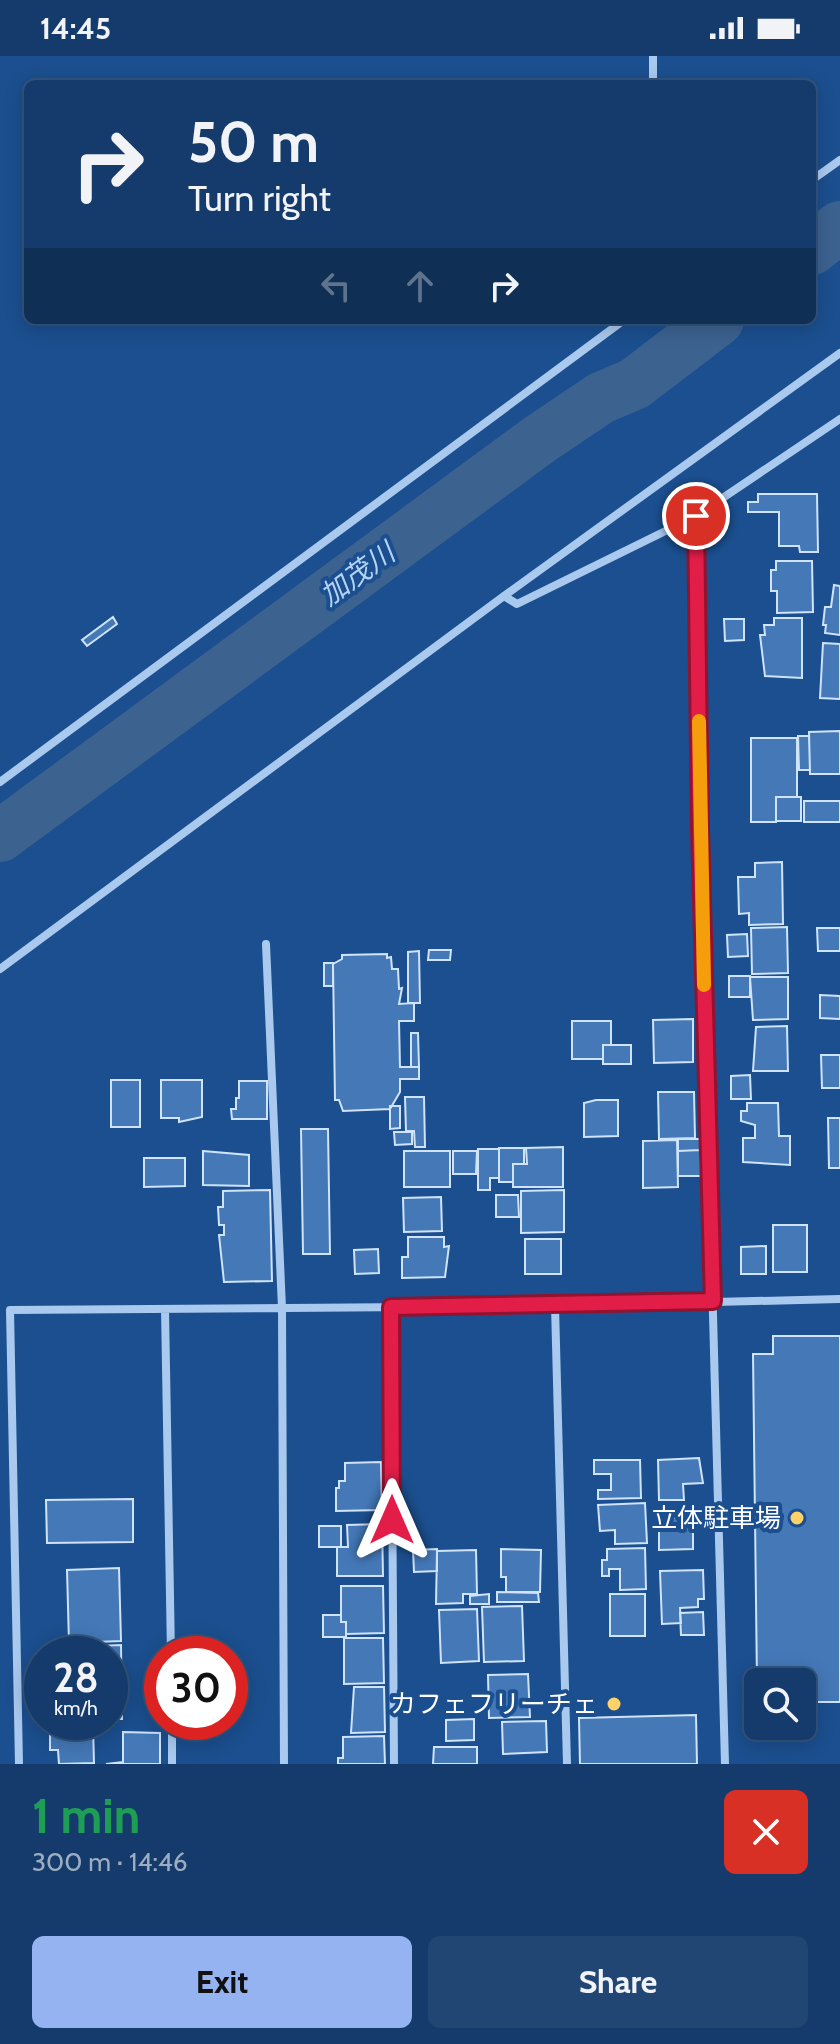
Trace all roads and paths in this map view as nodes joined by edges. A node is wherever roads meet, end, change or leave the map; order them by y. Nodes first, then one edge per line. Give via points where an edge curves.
1 (653, 56) edge
2 (653, 80) edge
3 (840, 160) edge
4 (816, 177) edge
5 (619, 324) edge
6 (840, 353) edge
7 (840, 419) edge
8 (696, 516) junction
9 (504, 596) junction
10 (0, 782) edge
11 (266, 944) dead end
12 (0, 969) edge
13 (840, 1299) edge
14 (713, 1301) junction
15 (555, 1306) junction
16 (391, 1307) junction
17 (282, 1308) junction
18 (165, 1309) junction
19 (171, 1636) edge
20 (172, 1740) edge
21 (19, 1764) edge
22 (172, 1764) edge
23 (284, 1764) edge
24 (394, 1764) edge
25 (567, 1764) edge
26 (725, 1764) edge

1 - 2 street
3 - 4 street
5 - 10 street
6 - 9 street
7 - 8 street
8 - 9 street via 517,604
8 - 14 street
9 - 12 street
11 - 17 street
13 - 14 street
14 - 15 street
14 - 26 street
15 - 16 street
15 - 25 street
16 - 17 street
16 - 24 street
17 - 18 street
17 - 23 street
18 - 19 street
18 - 21 street via 10,1310
20 - 22 street

